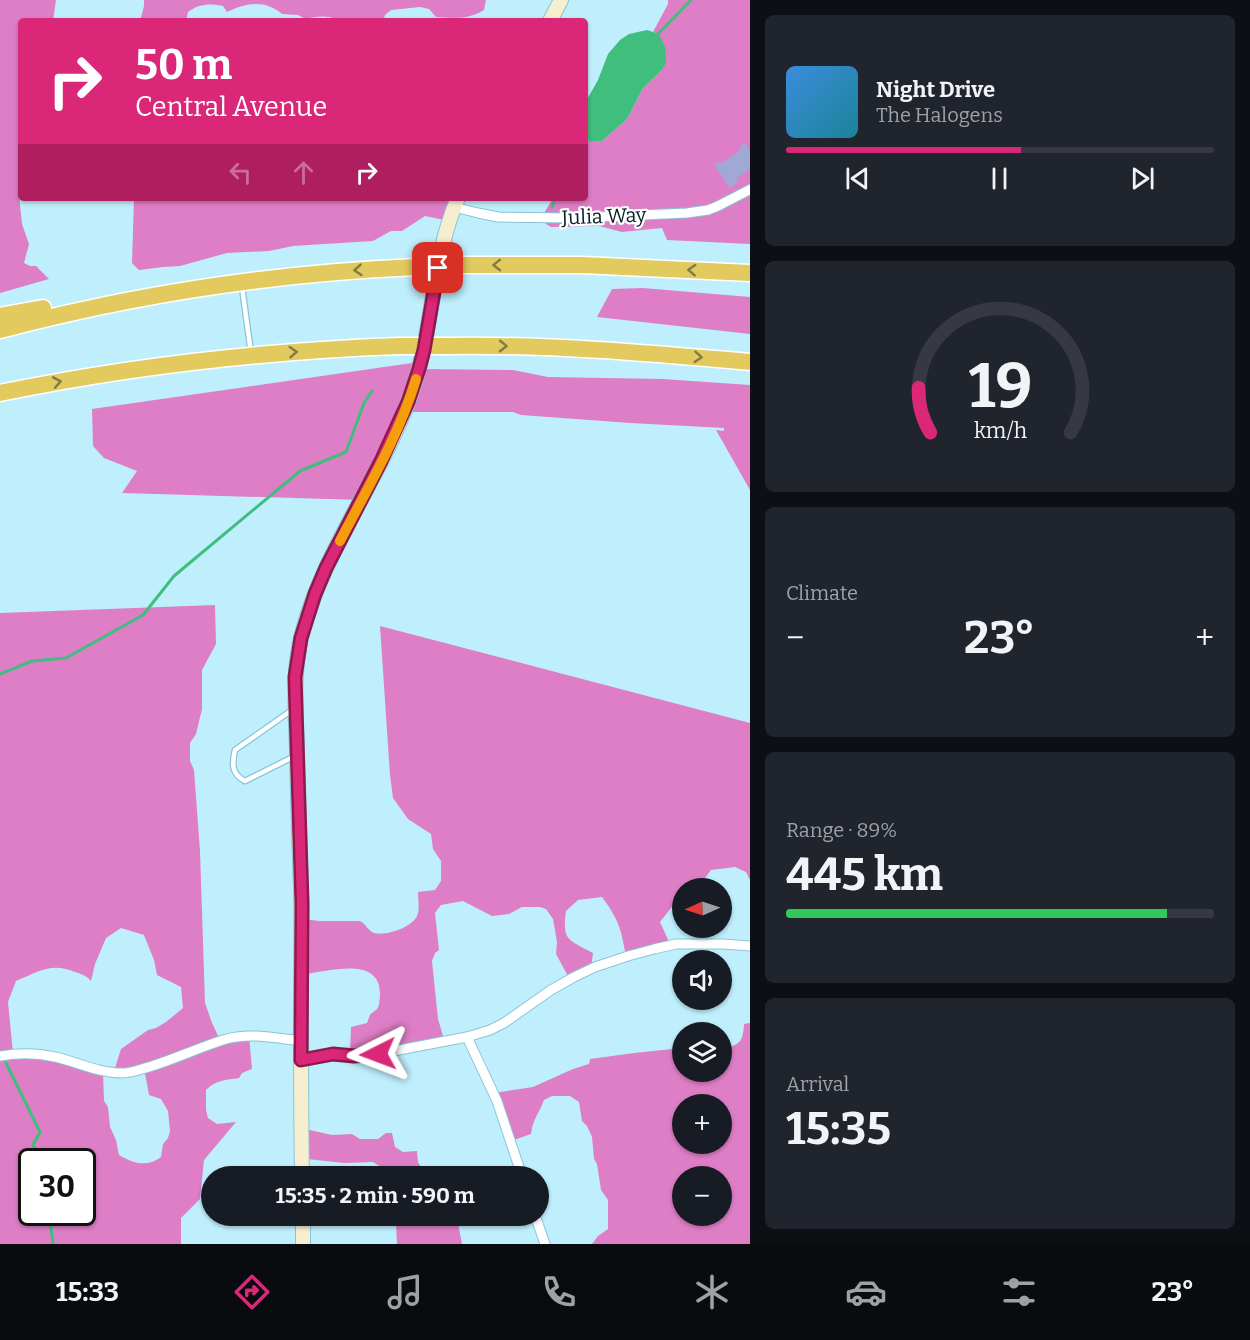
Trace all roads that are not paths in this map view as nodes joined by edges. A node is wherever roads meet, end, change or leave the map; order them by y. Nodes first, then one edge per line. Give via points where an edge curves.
1 (561, 0) edge
2 (552, 18) edge
3 (750, 189) edge
4 (456, 202) edge
5 (750, 273) edge
6 (242, 282) junction
7 (207, 287) junction
8 (0, 316) edge
9 (0, 330) edge
10 (251, 356) junction
11 (750, 363) edge
12 (0, 393) edge
13 (296, 708) junction
14 (297, 755) junction
15 (750, 946) edge
16 (467, 1037) junction
17 (301, 1041) junction
18 (0, 1056) edge
19 (301, 1060) junction
20 (302, 1166) edge
21 (519, 1166) edge
22 (303, 1226) edge
23 (539, 1226) edge
24 (303, 1244) edge
25 (545, 1244) edge

1 - 2 street
3 - 4 street, Julia Way via 708,210 584,218 488,216
4 - 13 street via 411,393 387,450 326,568 306,619 296,668
5 -> 6 highway, bridge via 573,265 460,265
6 - 7 highway
6 - 10 lane
7 - 8 highway via 133,292
7 - 9 highway
10 -> 11 highway, bridge via 399,346 507,346 580,348
12 -> 10 highway via 144,368
13 - 14 street
13 - 14 lane via 235,750 232,763 235,774 245,781
14 - 17 street
15 - 16 street via 676,944 628,956 574,977 504,1023
16 - 19 street via 378,1054 333,1054
16 - 21 street via 497,1101
17 - 18 street via 237,1037 130,1072 109,1072 53,1056
17 - 19 street
19 - 20 street
22 - 24 street
23 - 25 street

